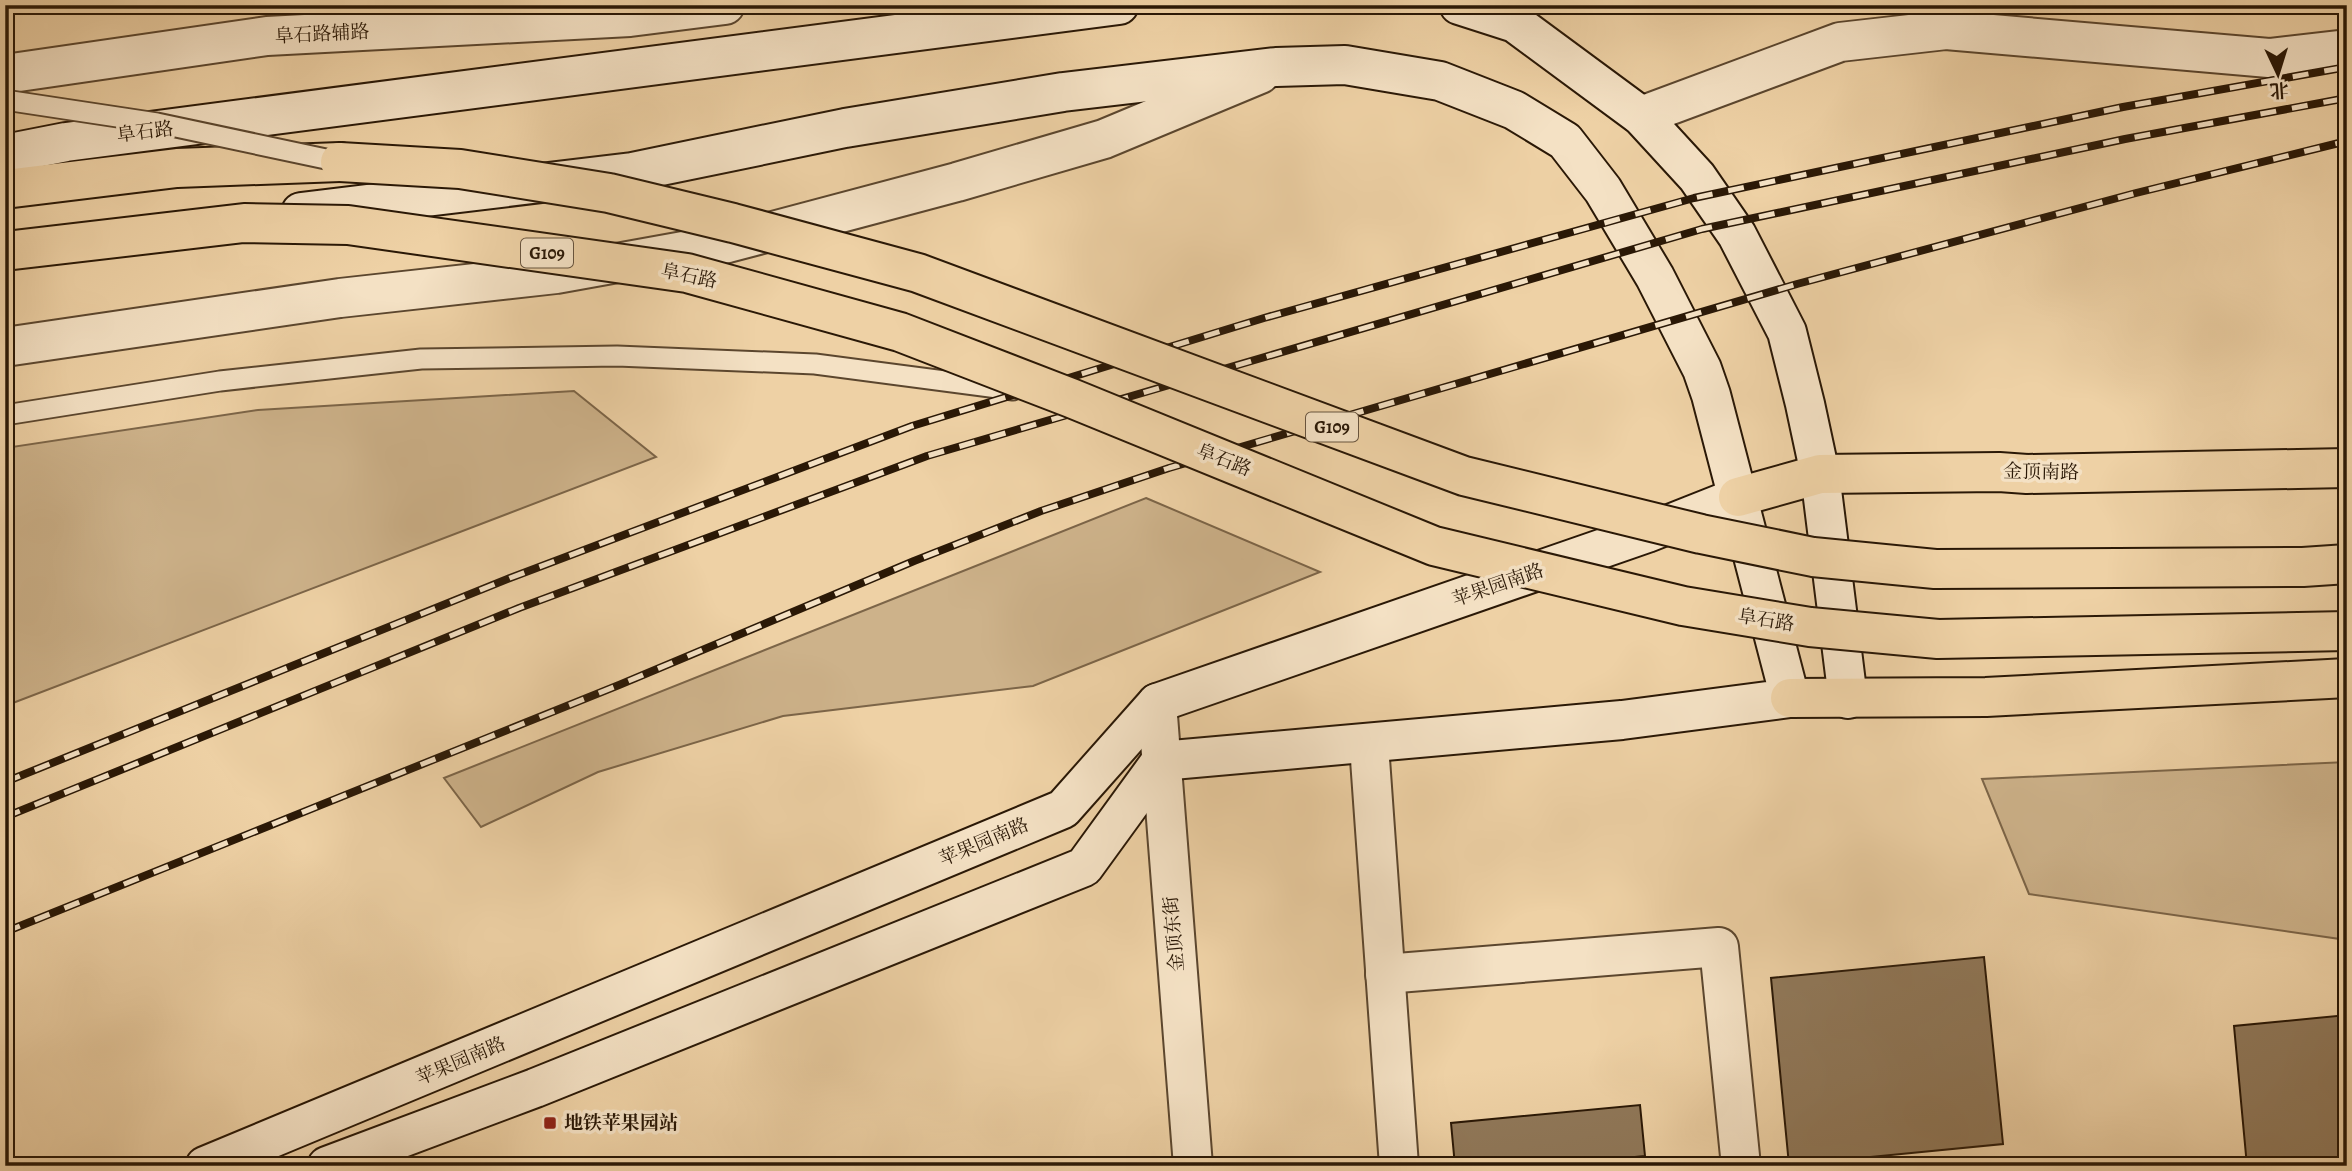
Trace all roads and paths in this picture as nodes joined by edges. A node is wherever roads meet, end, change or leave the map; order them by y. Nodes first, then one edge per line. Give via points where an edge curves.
1 (724, 5) edge
2 (1119, 5) edge
3 (1459, 5) edge
4 (2347, 49) edge
5 (1276, 67) junction
6 (5, 74) edge
7 (5, 100) edge
8 (1641, 116) junction
9 (5, 154) edge
10 (340, 162) junction
11 (5, 189) edge
12 (5, 251) edge
13 (5, 261) edge
14 (5, 346) edge
15 (1071, 398) junction
16 (5, 415) edge
17 (2347, 468) edge
18 (1820, 474) junction
19 (1738, 497) junction
20 (2347, 564) edge
21 (2347, 631) edge
22 (2347, 678) edge
23 (1790, 698) junction
24 (1848, 699) junction
25 (1157, 703) junction
26 (1369, 745) junction
27 (1161, 761) junction
28 (1385, 974) junction
29 (205, 1166) edge
30 (327, 1166) edge
31 (1193, 1166) edge
32 (1399, 1166) edge
33 (1741, 1166) edge

1 - 6 main road, 阜石路辅路 via 630,18 267,36
2 - 9 main road, 阜石路
3 - 8 main road via 1515,23
4 - 8 main road via 2269,58 1946,30 1840,42
5 - 13 main road, 阜石路 via 1063,92 845,128 632,172 166,229
5 - 14 main road, 阜石路 via 1104,139 728,243 556,274 340,298
5 - 19 main road, 阜石路 via 1345,65 1440,81 1514,110 1565,141 1603,190 1702,369
7 - 10 lane, bridge via 157,123
8 - 18 main road via 1697,177 1737,235 1787,332
10 - 11 main road, 阜石路 / G109, bridge via 177,168
10 - 20 main road, 阜石路 / G109, bridge via 460,169 609,193 918,273 1464,476 1701,534 1801,554 1935,569
12 - 15 main road, 阜石路 / G109, bridge via 244,223 348,225 453,239 687,273 900,332
15 - 16 lane, bridge via 815,364 617,356 421,359 220,381
15 - 21 main road, 阜石路 / G109, bridge via 1434,546 1683,606 1810,627 1938,639
17 - 18 main road, 金顶南路
18 - 19 main road, 金顶南路
18 - 24 main road
19 - 23 main road, 阜石路
19 - 25 main road, 苹果园南路 via 1647,533
22 - 24 main road via 1986,697
23 - 24 main road
23 - 26 main road
25 - 27 main road, 金顶东街
25 - 29 main road, 苹果园南路 via 1063,808
26 - 27 main road
26 - 28 main road
27 - 30 main road via 1084,867 535,1088
27 - 31 main road, 金顶东街
28 - 32 main road
28 - 33 main road via 1719,947

